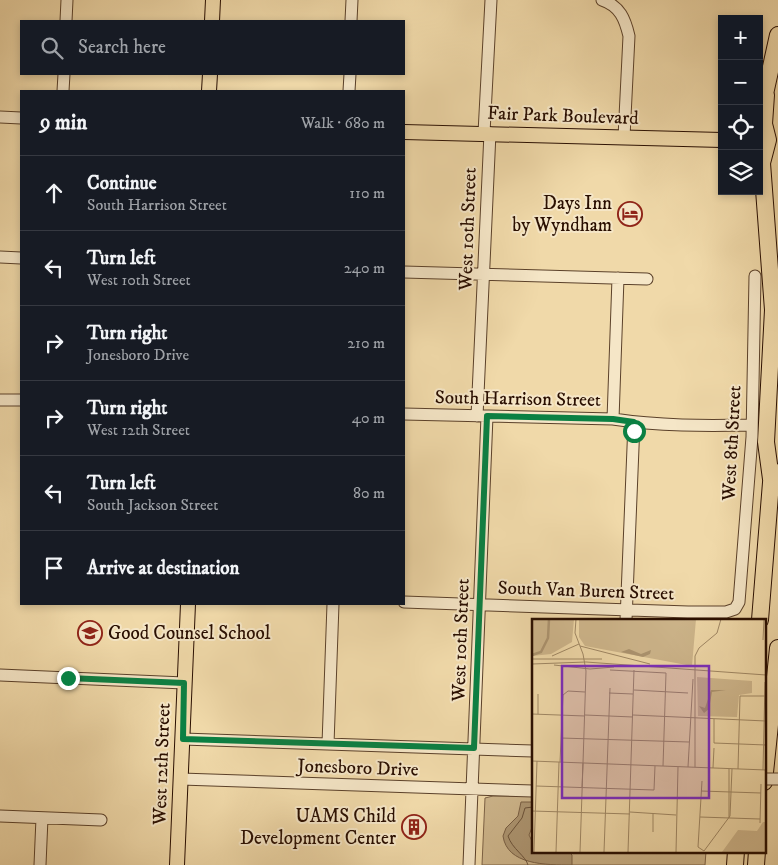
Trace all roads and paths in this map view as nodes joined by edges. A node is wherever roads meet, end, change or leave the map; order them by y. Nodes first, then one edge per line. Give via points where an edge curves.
1 (67, 0) edge
2 (213, 0) edge
3 (352, 0) edge
4 (491, 0) edge
5 (602, 0) edge
6 (66, 20) edge
7 (212, 20) edge
8 (351, 20) edge
9 (778, 35) edge
10 (64, 75) edge
11 (210, 75) edge
12 (350, 75) edge
13 (63, 90) edge
14 (209, 90) edge
15 (349, 90) edge
16 (766, 95) junction
17 (763, 105) edge
18 (0, 117) edge
19 (20, 118) edge
20 (405, 132) edge
21 (487, 133) junction
22 (624, 137) junction
23 (718, 140) edge
24 (769, 140) edge
25 (763, 160) edge
26 (762, 195) edge
27 (0, 257) edge
28 (20, 258) edge
29 (405, 272) edge
30 (483, 273) junction
31 (756, 276) dead end
32 (618, 278) junction
33 (647, 279) dead end
34 (0, 400) edge
35 (20, 400) edge
36 (405, 414) edge
37 (482, 416) junction
38 (613, 419) junction
39 (778, 420) edge
40 (634, 422) junction
41 (752, 424) junction
42 (771, 479) junction
43 (405, 602) edge
44 (479, 604) junction
45 (188, 605) edge
46 (333, 605) edge
47 (736, 609) joint
48 (626, 614) edge
49 (760, 619) edge
50 (778, 648) edge
51 (0, 675) edge
52 (184, 683) junction
53 (183, 739) junction
54 (328, 744) junction
55 (474, 748) junction
56 (532, 751) edge
57 (766, 761) edge
58 (181, 779) junction
59 (472, 788) junction
60 (532, 791) edge
61 (0, 816) edge
62 (42, 818) junction
63 (100, 820) dead end
64 (736, 852) edge
65 (757, 852) edge
66 (40, 865) edge
67 (177, 865) edge
68 (469, 865) edge
69 (735, 865) edge
70 (756, 865) edge

1 - 6 street
2 - 7 main road
3 - 8 street
4 - 21 street, West 10th Street
5 - 22 street via 618,9 629,36
9 - 16 highway
10 - 13 street
11 - 14 main road
12 - 15 street
16 - 17 highway
16 - 24 highway via 764,124
18 - 19 street
20 - 21 main road, Fair Park Boulevard
21 - 22 main road, Fair Park Boulevard
21 - 30 street, West 10th Street
22 - 23 main road, Fair Park Boulevard
24 - 25 highway
26 - 42 highway via 773,310 766,442
27 - 28 street
29 - 30 street
30 - 32 street
30 - 37 street, West 10th Street
31 - 41 street, West 8th Street
32 - 33 street
32 - 38 street
34 - 35 street
36 - 37 street, South Harrison Street
37 - 38 street, South Harrison Street
37 - 44 street, West 10th Street
38 - 40 street, South Harrison Street
39 - 42 highway
40 - 41 street, South Harrison Street via 704,426
40 - 48 street
41 - 47 street, West 8th Street
42 - 49 highway
43 - 44 street, South Van Buren Street
44 - 48 street, South Van Buren Street
44 - 55 street, West 10th Street
45 - 52 main road, West 12th Street
46 - 54 street
47 - 48 street, South Van Buren Street via 726,612
50 - 57 highway
51 - 52 street
52 - 53 main road, West 12th Street
53 - 54 street, Jonesboro Drive
53 - 58 main road, West 12th Street
54 - 55 street, Jonesboro Drive
55 - 56 street, Jonesboro Drive
55 - 59 street, West 10th Street
58 - 59 street, Jonesboro Drive
58 - 67 main road, West 12th Street
59 - 60 street, Jonesboro Drive
59 - 68 street, West 10th Street
61 - 62 street
62 - 63 street
62 - 66 street
64 - 69 highway
65 - 70 highway

